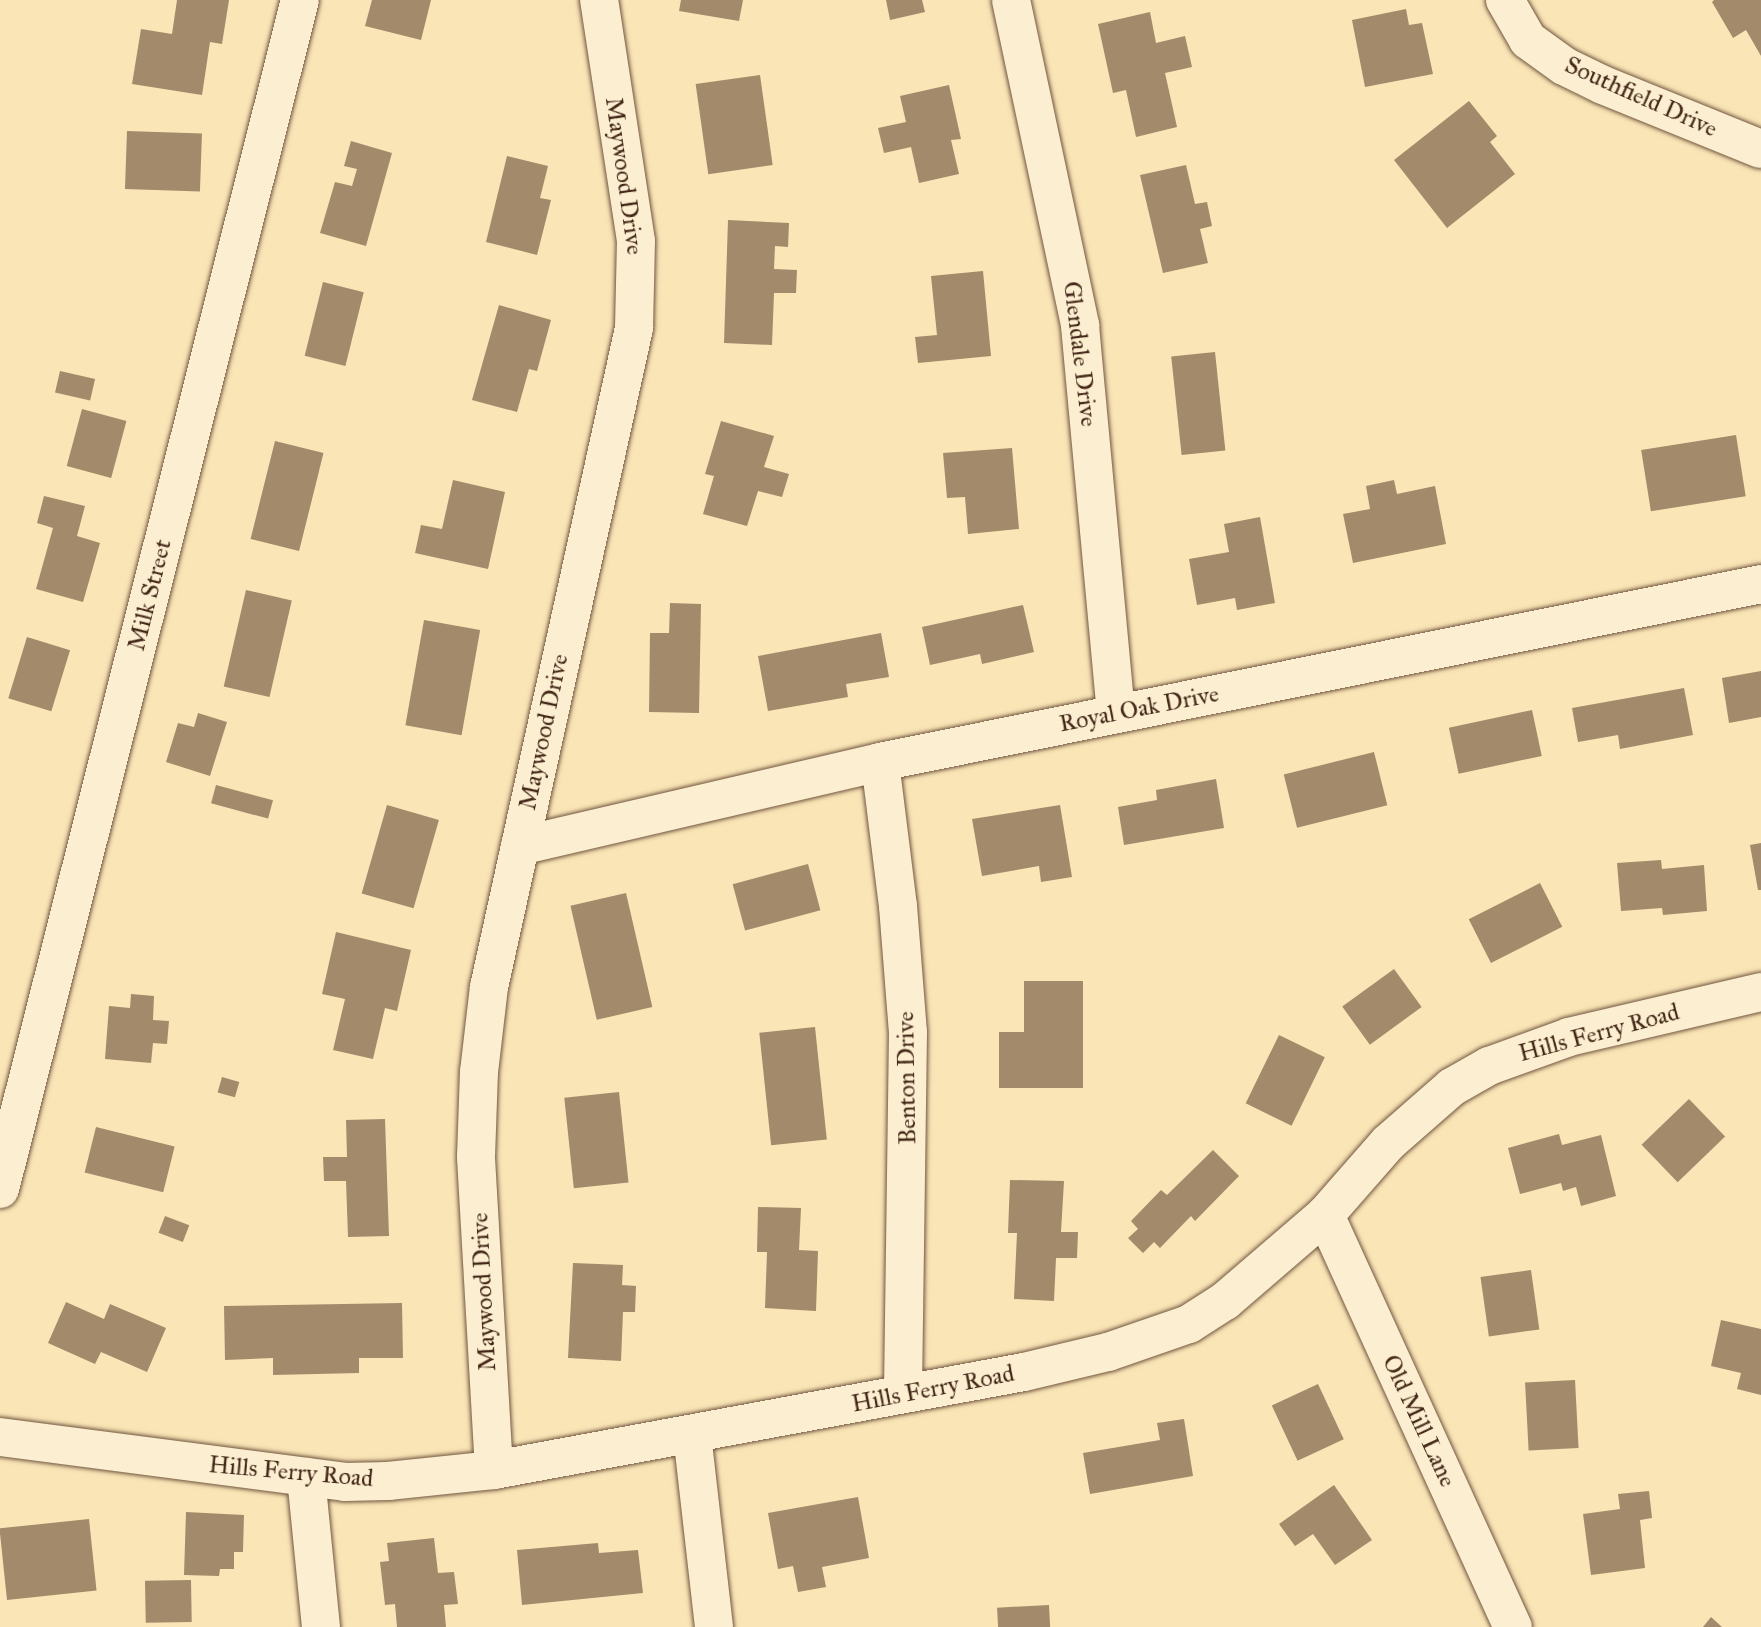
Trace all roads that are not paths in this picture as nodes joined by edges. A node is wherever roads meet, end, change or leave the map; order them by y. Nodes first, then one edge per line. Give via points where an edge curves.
1 (300, 0) edge
2 (598, 0) edge
3 (1011, 0) edge
4 (1505, 0) edge
5 (1761, 149) edge
6 (1761, 584) edge
7 (1116, 713) junction
8 (880, 762) junction
9 (520, 846) junction
10 (1761, 992) edge
11 (0, 1189) edge
12 (1325, 1215) junction
13 (903, 1394) junction
14 (692, 1434) junction
15 (0, 1437) edge
16 (494, 1470) junction
17 (306, 1477) junction
18 (320, 1627) edge
19 (714, 1627) edge
20 (1513, 1627) edge

1 - 11 street, Milk Street
2 - 9 street, Maywood Drive via 636,241 634,328
3 - 7 street, Glendale Drive via 1080,326
4 - 5 street, Southfield Drive via 1528,40 1564,66
6 - 7 street, Royal Oak Drive
7 - 8 street, Royal Oak Drive
8 - 9 street, Royal Oak Drive
8 - 13 street, Benton Drive via 908,1032
9 - 16 street, Maywood Drive via 489,987 479,1072 476,1157
10 - 12 street, Hills Ferry Road via 1569,1037 1489,1066 1452,1087 1388,1143
12 - 13 street, Hills Ferry Road via 1225,1301 1189,1324 1108,1352
12 - 20 street, Old Mill Lane
13 - 14 street, Hills Ferry Road
14 - 16 street, Hills Ferry Road
14 - 19 street
15 - 17 street, Hills Ferry Road
16 - 17 street, Hills Ferry Road via 388,1481
17 - 18 street

